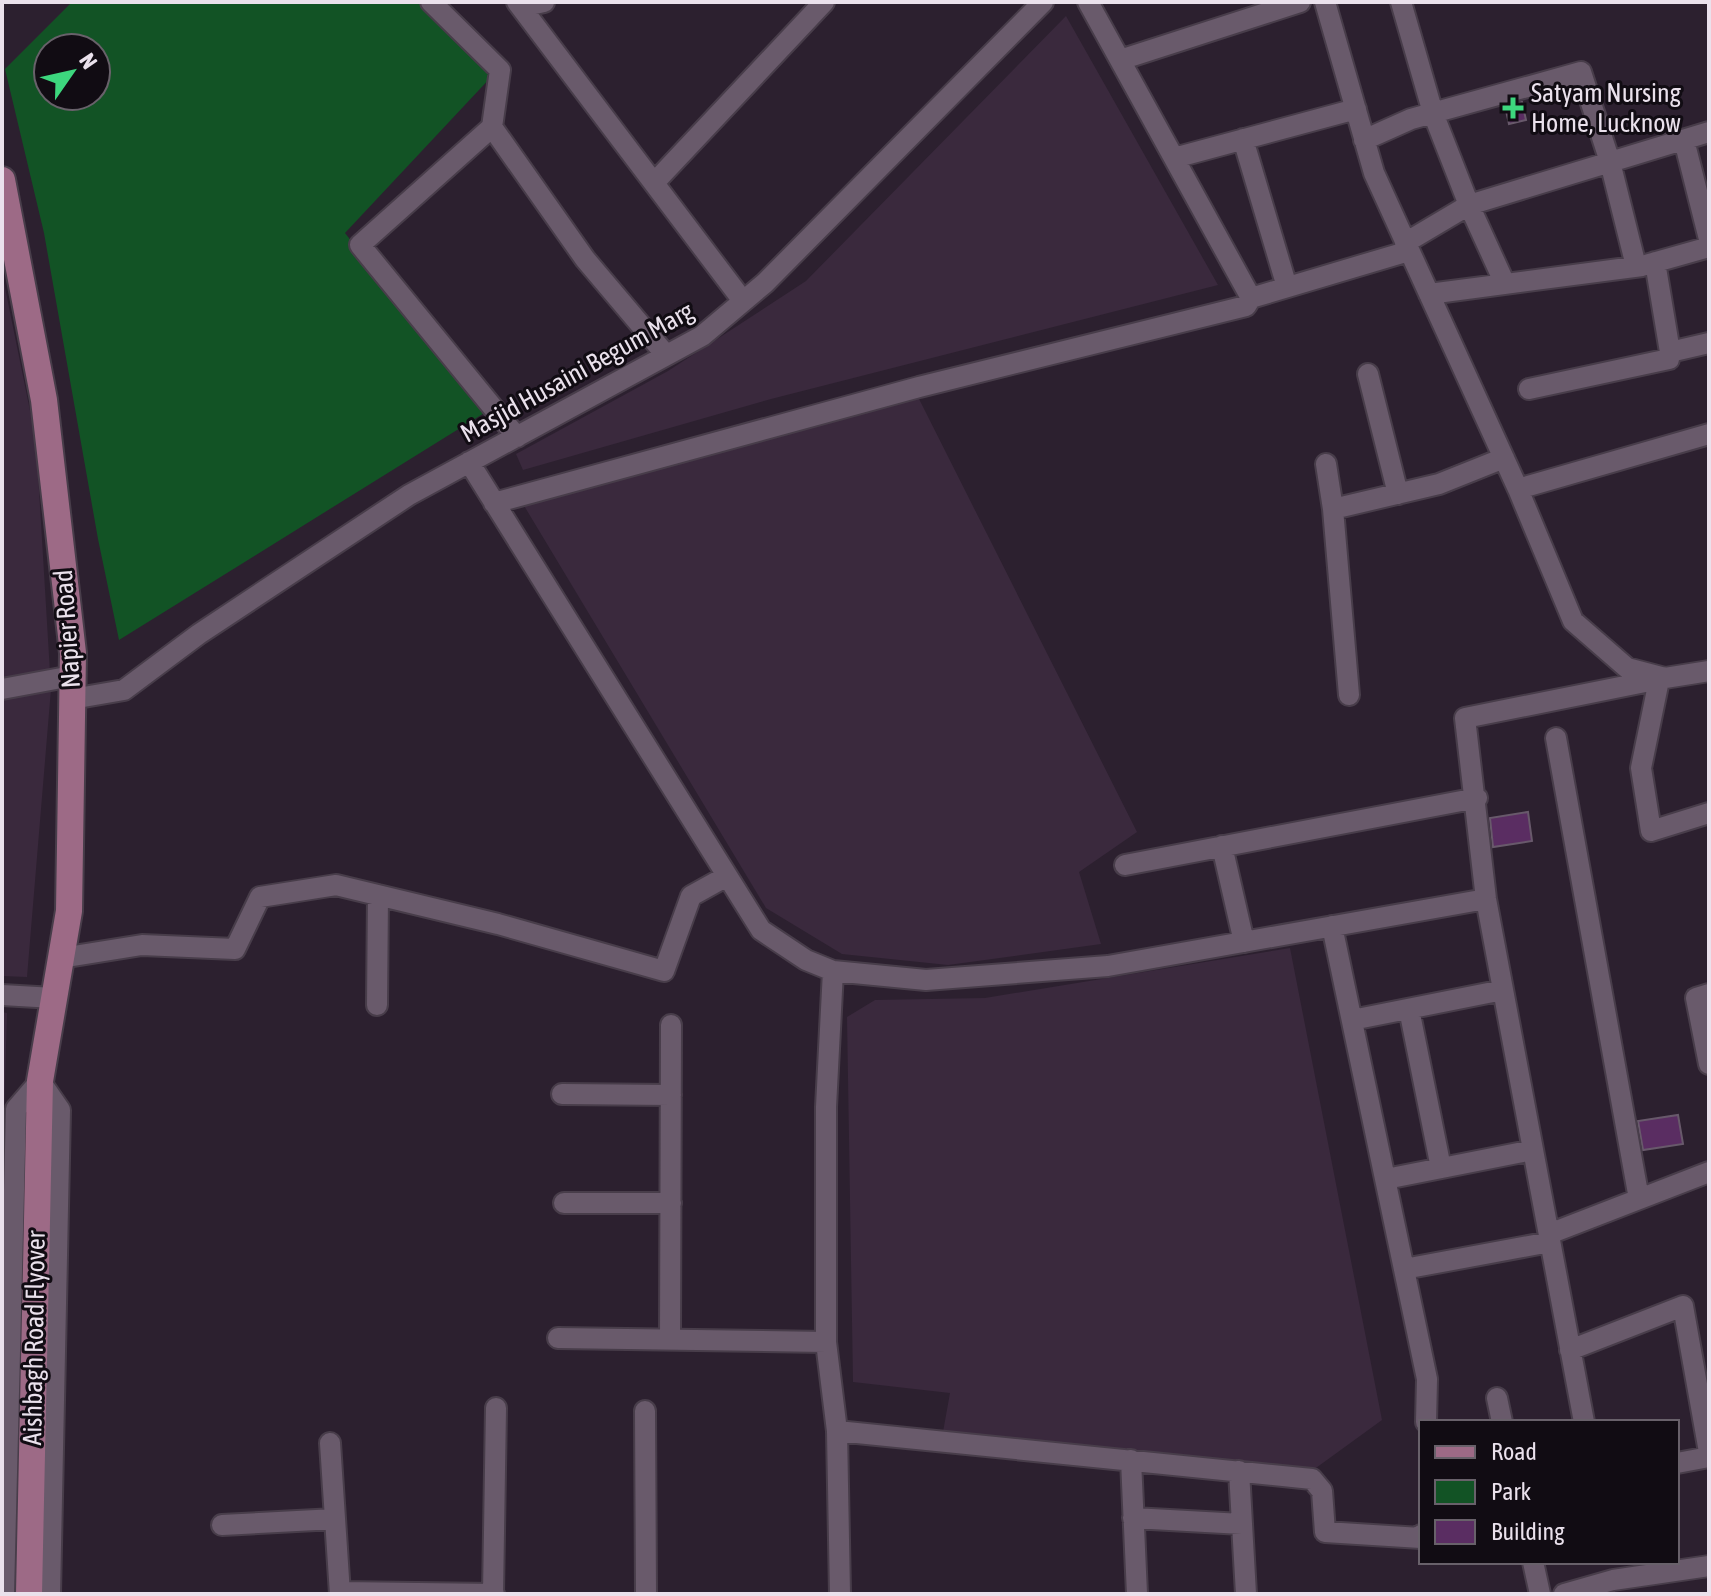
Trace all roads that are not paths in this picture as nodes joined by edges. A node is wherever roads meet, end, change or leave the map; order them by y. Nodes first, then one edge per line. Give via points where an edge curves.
1 (431, 2) edge
2 (544, 2) edge
3 (824, 2) edge
4 (1043, 2) edge
5 (1088, 2) edge
6 (1300, 2) edge
7 (1325, 2) edge
8 (1401, 2) edge
9 (519, 5) edge
10 (1120, 60) junction
11 (1356, 109) junction
12 (1433, 113) junction
13 (492, 127) junction
14 (1709, 132) edge
15 (1243, 139) junction
16 (1364, 140) junction
17 (1684, 140) junction
18 (1174, 158) junction
19 (1610, 162) junction
20 (2, 180) edge
21 (654, 183) junction
22 (1469, 205) junction
23 (1709, 239) edge
24 (1407, 247) junction
25 (1709, 247) edge
26 (1645, 264) junction
27 (1505, 284) junction
28 (1287, 287) junction
29 (1429, 294) junction
30 (1251, 298) junction
31 (743, 301) junction
32 (1709, 343) edge
33 (1670, 352) junction
34 (666, 355) junction
35 (1368, 374) dead end
36 (1529, 389) dead end
37 (1709, 434) edge
38 (517, 437) junction
39 (1504, 458) junction
40 (469, 462) junction
41 (1326, 464) dead end
42 (1518, 489) junction
43 (1398, 494) junction
44 (494, 503) junction
45 (1333, 509) junction
46 (1709, 671) edge
47 (1662, 679) junction
48 (72, 688) junction
49 (2, 689) edge
50 (1349, 695) dead end
51 (1556, 738) dead end
52 (1477, 798) junction
53 (1709, 813) edge
54 (1222, 846) junction
55 (1125, 865) dead end
56 (727, 876) junction
57 (378, 895) junction
58 (1486, 899) junction
59 (1332, 926) junction
60 (1244, 942) junction
61 (61, 958) junction
62 (833, 971) junction
63 (1503, 990) junction
64 (1709, 994) edge
65 (2, 995) edge
66 (54, 998) junction
67 (377, 1005) dead end
68 (1409, 1009) junction
69 (1352, 1020) junction
70 (671, 1025) dead end
71 (1709, 1064) edge
72 (40, 1081) junction
73 (562, 1094) dead end
74 (671, 1095) junction
75 (1533, 1150) junction
76 (1441, 1168) junction
77 (1709, 1172) edge
78 (1386, 1179) junction
79 (1639, 1199) junction
80 (564, 1203) dead end
81 (671, 1203) junction
82 (1549, 1238) junction
83 (1404, 1269) junction
84 (558, 1338) dead end
85 (670, 1339) junction
86 (826, 1342) junction
87 (1570, 1350) junction
88 (1702, 1365) edge
89 (1497, 1398) dead end
90 (496, 1408) dead end
91 (645, 1411) dead end
92 (1426, 1420) edge
93 (1502, 1420) edge
94 (1584, 1420) edge
95 (837, 1431) junction
96 (330, 1443) dead end
97 (1709, 1454) edge
98 (1131, 1460) junction
99 (1679, 1462) edge
100 (1239, 1471) junction
101 (1133, 1518) junction
102 (335, 1519) junction
103 (1242, 1524) junction
104 (222, 1525) dead end
105 (1419, 1538) edge
106 (1533, 1564) edge
107 (1709, 1566) edge
108 (1611, 1571) edge
109 (340, 1593) edge
110 (4, 1594) edge
111 (29, 1594) edge
112 (50, 1594) edge
113 (493, 1594) edge
114 (646, 1594) edge
115 (840, 1594) edge
116 (1137, 1594) edge
117 (1246, 1594) edge
118 (1540, 1594) edge
119 (1564, 1594) edge

1 - 13 street via 500,70
2 - 9 street
3 - 21 street
4 - 31 street, Masjid Husaini Begum Marg
5 - 10 street
6 - 10 street
7 - 11 street
8 - 12 street
9 - 21 street
10 - 18 street
11 - 15 street
11 - 16 street
12 - 16 street
12 - 19 street via 1581,72
12 - 22 street
13 - 34 street via 585,259
13 - 38 street via 360,245
14 - 17 street
15 - 18 street
15 - 28 street
16 - 24 street
17 - 19 street
17 - 23 street
18 - 30 street
19 - 22 street
19 - 26 street
20 - 48 main road, Napier Road via 44,400 73,653
21 - 31 street
22 - 24 street
22 - 27 street
24 - 28 street
24 - 29 street
25 - 26 street
26 - 27 street
26 - 33 street
27 - 29 street
28 - 30 street
29 - 39 street
30 - 44 street via 1246,306 919,387
31 - 34 street, Masjid Husaini Begum Marg via 702,336
32 - 33 street
33 - 36 street via 1669,359
34 - 38 street, Masjid Husaini Begum Marg
35 - 43 street
37 - 42 street
38 - 40 street, Masjid Husaini Begum Marg
39 - 42 street
39 - 43 street
40 - 44 street
40 - 48 street, Masjid Husaini Begum Marg via 369,521 124,690
41 - 45 street
42 - 47 street via 1573,621 1627,668
43 - 45 street
44 - 56 street
45 - 50 street
46 - 47 street
47 - 52 street via 1465,718
47 - 53 street via 1641,768 1651,831
48 - 49 street, Masjid Husaini Begum Marg
48 - 61 main road, Napier Road via 69,911
51 - 79 street
52 - 54 street
52 - 58 street
54 - 55 street
54 - 60 street
56 - 57 street via 691,896 664,971
56 - 62 street via 761,930
57 - 61 street via 336,885 260,897 235,949 142,945
57 - 67 street
58 - 59 street
58 - 63 street
59 - 60 street
59 - 69 street
60 - 62 street via 1108,966 926,980
61 - 66 main road, Napier Road
62 - 86 street via 826,1107
63 - 68 street
63 - 75 street
64 - 71 street via 1696,998
65 - 66 street
66 - 72 main road, Napier Road
68 - 69 street
68 - 76 street
69 - 78 street
70 - 74 street
72 - 110 street via 16,1109
72 - 111 main road, Aishbagh Road Flyover
72 - 112 street via 60,1110
73 - 74 street
74 - 81 street
75 - 76 street
75 - 82 street
76 - 78 street
77 - 79 street
78 - 83 street
79 - 82 street
80 - 81 street
81 - 85 street
82 - 83 street
82 - 87 street
83 - 92 street via 1427,1379
84 - 85 street
85 - 86 street
86 - 95 street
87 - 88 street via 1683,1306
87 - 94 street
88 - 97 street
89 - 93 street
90 - 113 street
91 - 114 street
95 - 98 street
95 - 115 street
96 - 102 street
97 - 99 street
98 - 100 street
98 - 101 street
100 - 103 street
100 - 105 street via 1312,1479 1322,1491 1325,1532
101 - 103 street
101 - 116 street
102 - 104 street
102 - 109 street
103 - 117 street
106 - 118 street
107 - 108 street
108 - 119 street
109 - 113 street

